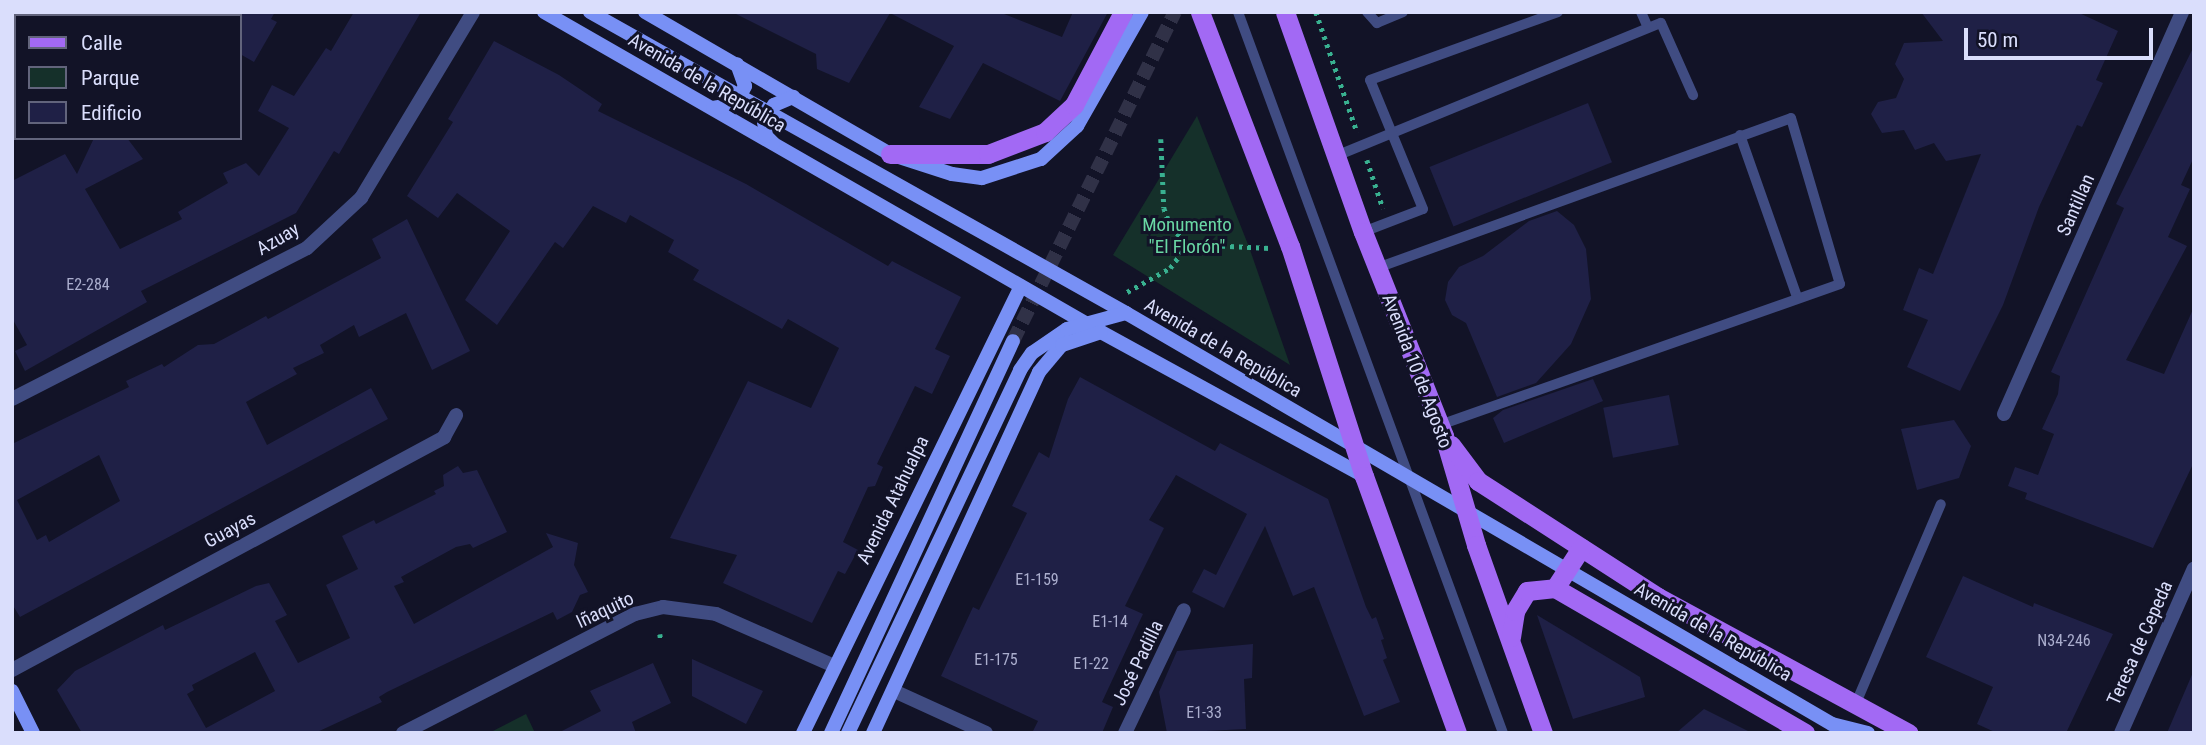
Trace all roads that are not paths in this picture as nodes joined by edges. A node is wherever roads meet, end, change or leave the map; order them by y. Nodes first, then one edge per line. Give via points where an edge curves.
1 (473, 12) edge
2 (544, 12) edge
3 (590, 12) edge
4 (645, 12) edge
5 (1123, 12) edge
6 (1142, 12) edge
7 (1200, 12) edge
8 (1238, 12) edge
9 (1285, 12) edge
10 (1367, 12) edge
11 (1403, 12) edge
12 (1558, 12) edge
13 (1641, 12) edge
14 (2182, 12) edge
15 (1648, 28) junction
16 (737, 64) junction
17 (1693, 96) dead end
18 (793, 97) junction
19 (702, 103) junction
20 (1391, 133) junction
21 (1740, 135) junction
22 (774, 144) junction
23 (890, 153) junction
24 (1336, 156) junction
25 (1363, 232) junction
26 (1377, 268) junction
27 (1021, 285) junction
28 (1797, 297) junction
29 (1126, 313) junction
30 (1101, 332) junction
31 (1013, 341) tunnel mouth
32 (12, 399) edge
33 (2004, 414) dead end
34 (456, 415) dead end
35 (1442, 431) junction
36 (1364, 476) junction
37 (1941, 504) dead end
38 (1581, 548) junction
39 (2194, 568) edge
40 (1555, 588) junction
41 (1184, 610) dead end
42 (1510, 638) junction
43 (832, 665) junction
44 (12, 670) edge
45 (12, 691) edge
46 (894, 691) junction
47 (1856, 703) junction
48 (1836, 728) edge
49 (33, 733) edge
50 (403, 733) edge
51 (803, 733) edge
52 (831, 733) edge
53 (848, 733) edge
54 (873, 733) edge
55 (986, 733) edge
56 (1125, 733) edge
57 (1457, 733) edge
58 (1503, 733) edge
59 (1543, 733) edge
60 (1805, 733) edge
61 (1868, 733) edge
62 (1909, 733) edge
63 (2121, 733) edge

1 - 32 street, Azuay via 361,198 306,248
2 - 19 main road, Avenida de la República
3 - 29 main road, Avenida de la República
4 - 16 main road, Avenida de la República
5 - 23 main road via 1074,105 1045,132 988,154
6 - 23 main road via 1090,108 1041,159 982,178 952,174
7 - 36 main road via 1290,246
8 - 58 lane
9 - 24 main road, Avenida 10 de Agosto
10 - 11 lane via 1377,23
12 - 20 lane via 1370,80
13 - 15 lane
14 - 33 street, Santillan
15 - 17 lane via 1664,24
15 - 20 lane
16 - 18 main road, Avenida de la República
16 - 19 main road via 745,86 736,104 716,109
18 - 22 main road via 774,104 764,122 766,136
18 - 23 main road, Avenida de la República
19 - 22 main road, Avenida de la República
20 - 24 lane
20 - 25 lane via 1423,209
21 - 26 lane
21 - 28 lane
21 - 28 lane via 1791,118 1841,282
22 - 27 main road, Avenida de la República
24 - 25 main road, Avenida 10 de Agosto
25 - 26 main road, Avenida 10 de Agosto
26 - 35 main road, Avenida 10 de Agosto
27 - 30 main road, Avenida de la República
27 - 43 main road, Avenida Atahualpa
28 - 35 lane
29 - 48 main road, Avenida de la República
29 - 53 main road via 1067,329 1045,341 1026,361
30 - 36 main road, Avenida de la República
30 - 46 main road via 1062,345 1039,372
31 - 52 main road
34 - 44 street, Guayas via 444,437
35 - 38 main road via 1478,481
35 - 42 main road, Avenida 10 de Agosto
36 - 57 main road
37 - 47 lane
38 - 40 main road
38 - 47 main road via 1658,597
39 - 63 street, Teresa de Cepeda
40 - 42 main road via 1527,591 1515,611
40 - 60 main road
41 - 56 street, José Padilla
42 - 59 main road, Avenida 10 de Agosto
43 - 50 street, Iñaquito via 716,614 663,607 635,614
43 - 51 main road, Avenida Atahualpa
45 - 49 main road
46 - 54 main road
46 - 55 street
47 - 62 main road
48 - 61 main road, Avenida de la República

